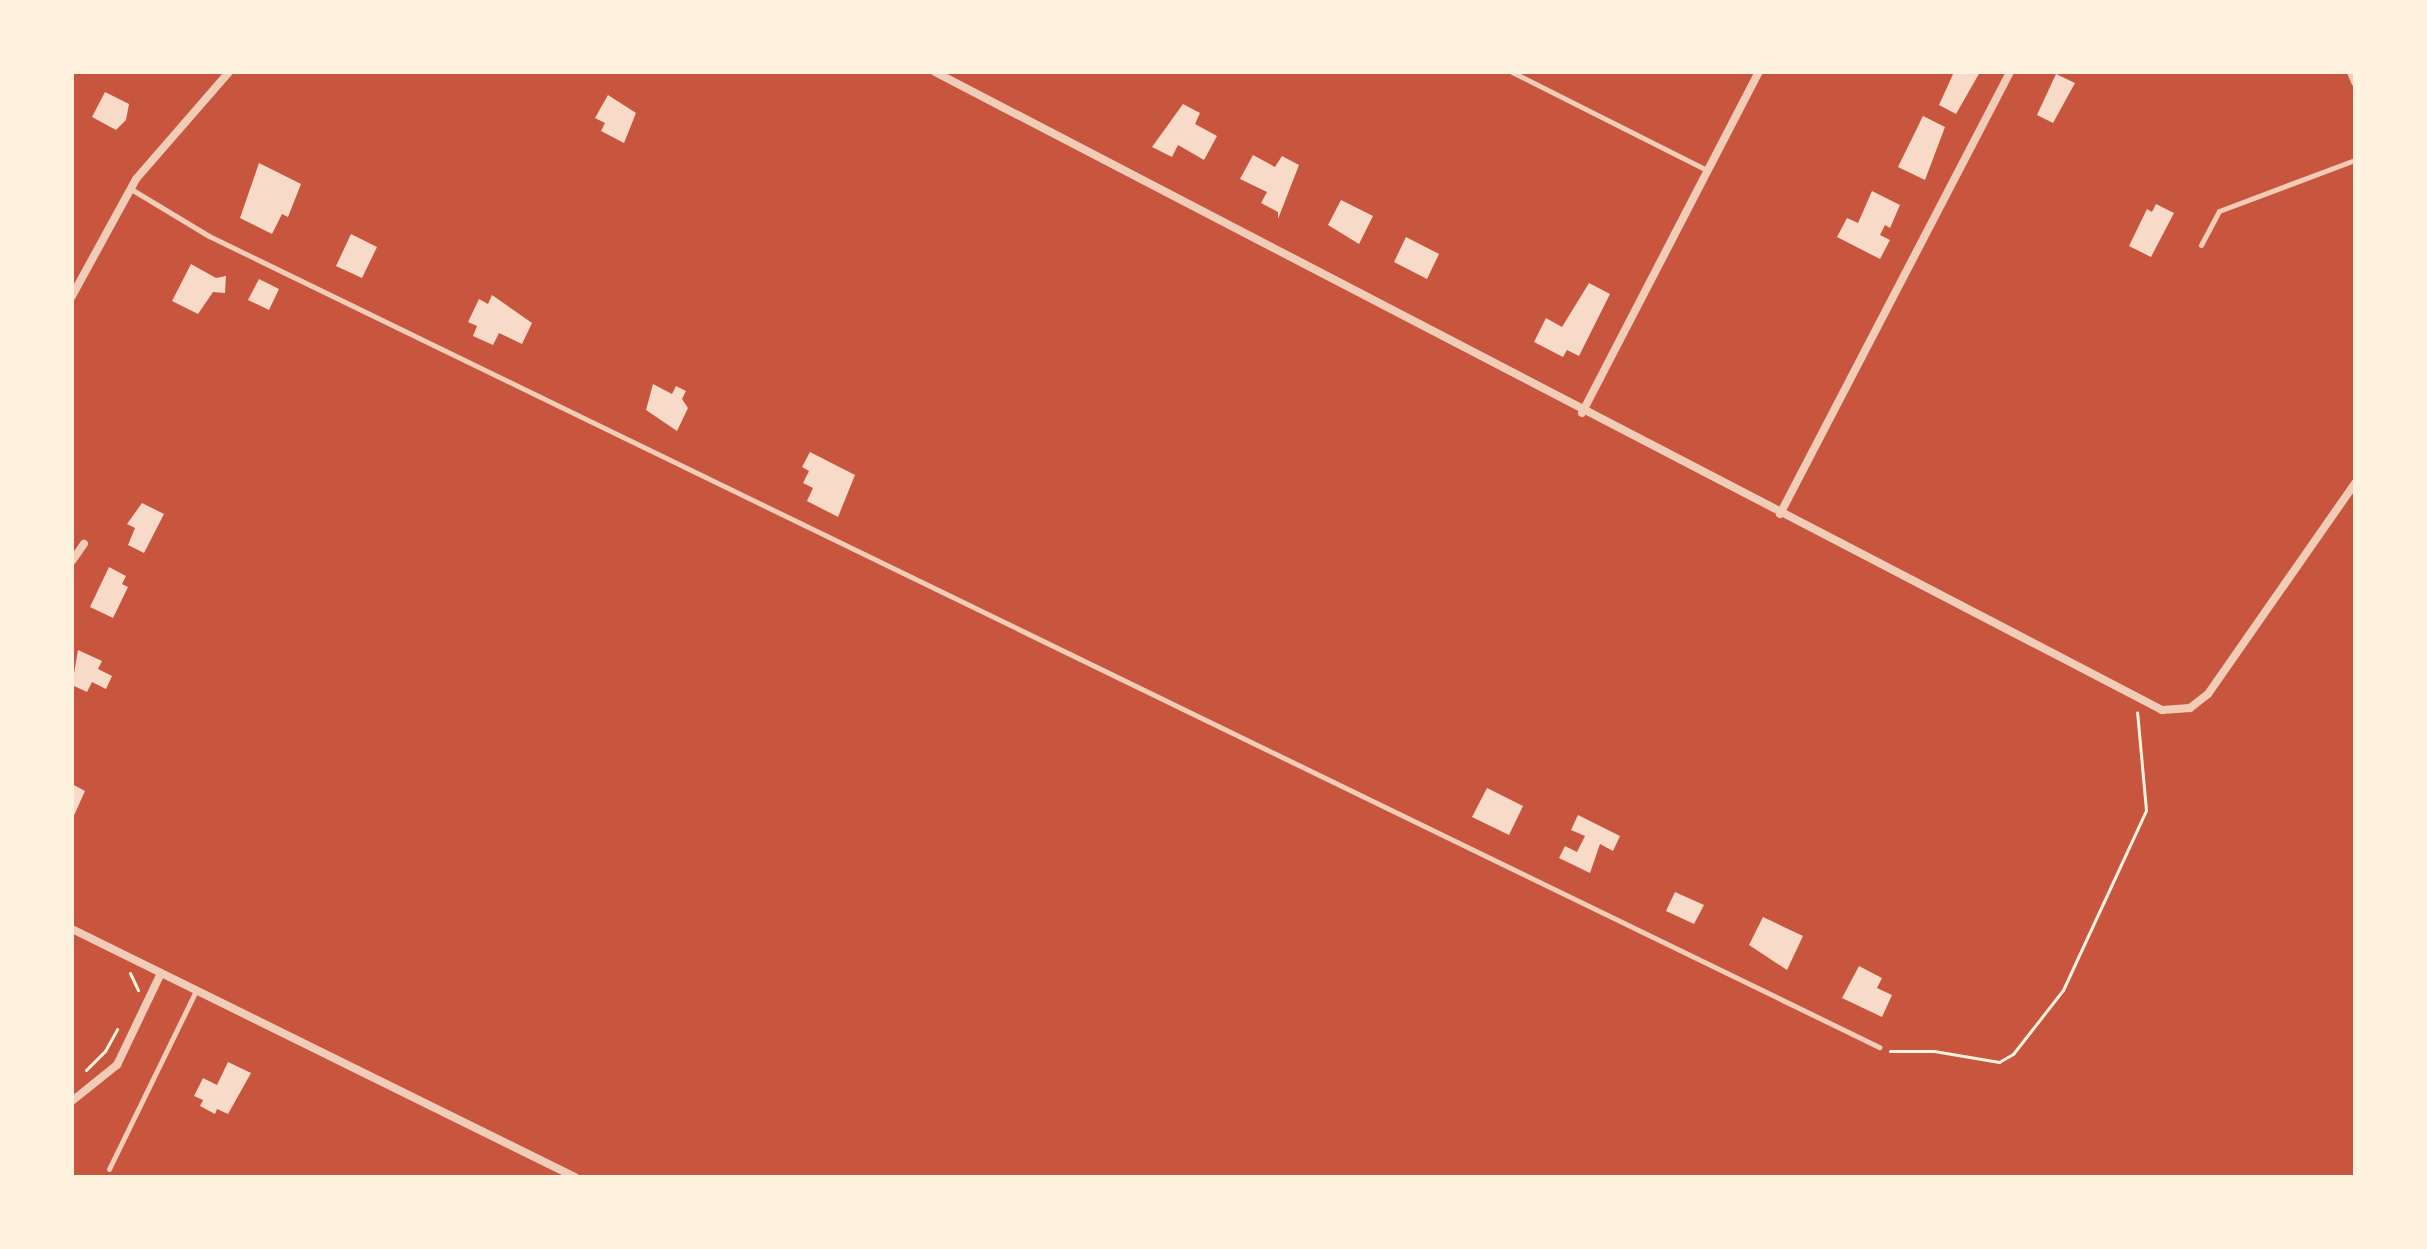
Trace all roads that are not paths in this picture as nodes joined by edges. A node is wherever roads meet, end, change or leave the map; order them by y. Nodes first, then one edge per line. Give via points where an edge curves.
1 (229, 72) edge
2 (935, 72) edge
3 (1512, 72) edge
4 (1759, 72) edge
5 (2010, 72) edge
6 (2351, 72) edge
7 (2355, 82) edge
8 (2355, 160) edge
9 (1708, 170) junction
10 (131, 189) junction
11 (2201, 245) dead end
12 (72, 296) edge
13 (1582, 413) junction
14 (2355, 483) edge
15 (1780, 514) junction
16 (84, 544) dead end
17 (72, 561) edge
18 (72, 929) edge
19 (161, 973) junction
20 (196, 991) junction
21 (1879, 1047) road end
22 (72, 1101) edge
23 (109, 1169) dead end
24 (575, 1177) edge

1 - 10 street
2 - 13 street
3 - 9 lane
4 - 9 street
5 - 15 street
6 - 7 street
8 - 11 lane via 2219,211
9 - 13 street
10 - 12 street
10 - 21 lane via 223,243
13 - 15 street
14 - 15 street via 2208,694 2190,708 2162,710
16 - 17 street
18 - 19 street
19 - 20 street
19 - 22 street via 117,1065
20 - 23 lane
20 - 24 street

